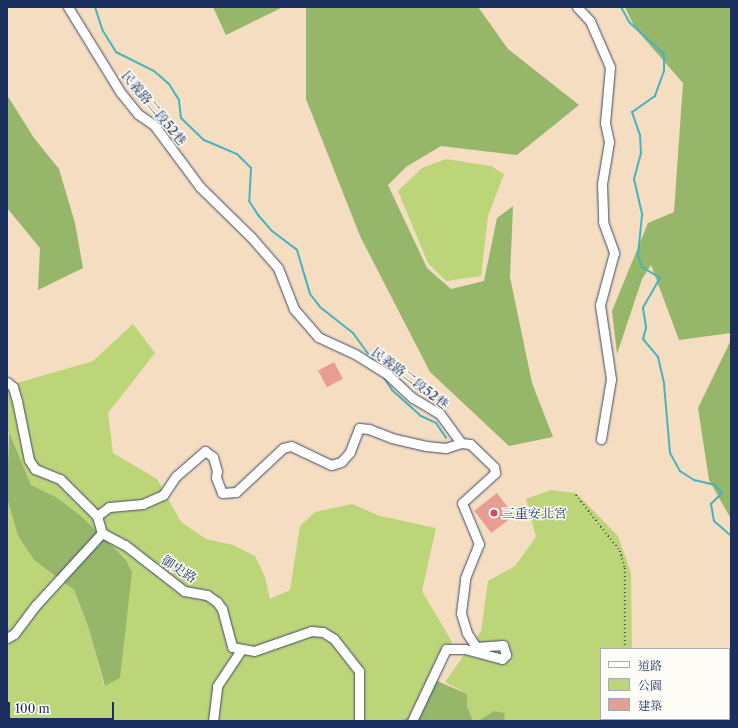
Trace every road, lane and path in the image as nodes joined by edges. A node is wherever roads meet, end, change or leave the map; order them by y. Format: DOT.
graph roads {
  1 [pos="68,7"];
  2 [pos="577,7"];
  3 [pos="7,382"];
  4 [pos="601,440"];
  5 [pos="461,443"];
  6 [pos="576,495"];
  7 [pos="97,516"];
  8 [pos="102,534"];
  9 [pos="7,638"];
  10 [pos="625,648"];
  11 [pos="241,650"];
  12 [pos="213,721"];
  13 [pos="359,721"];
  14 [pos="412,721"];
  1 -- 5 [label="street, 民義路二段52巷"];
  2 -- 4 [label="street"];
  3 -- 7 [label="street"];
  5 -- 7 [label="street"];
  5 -- 14 [label="street"];
  6 -- 10 [label="path"];
  7 -- 8 [label="street"];
  8 -- 9 [label="street"];
  8 -- 11 [label="street, 御史路"];
  11 -- 12 [label="street"];
  11 -- 13 [label="street"];
}
